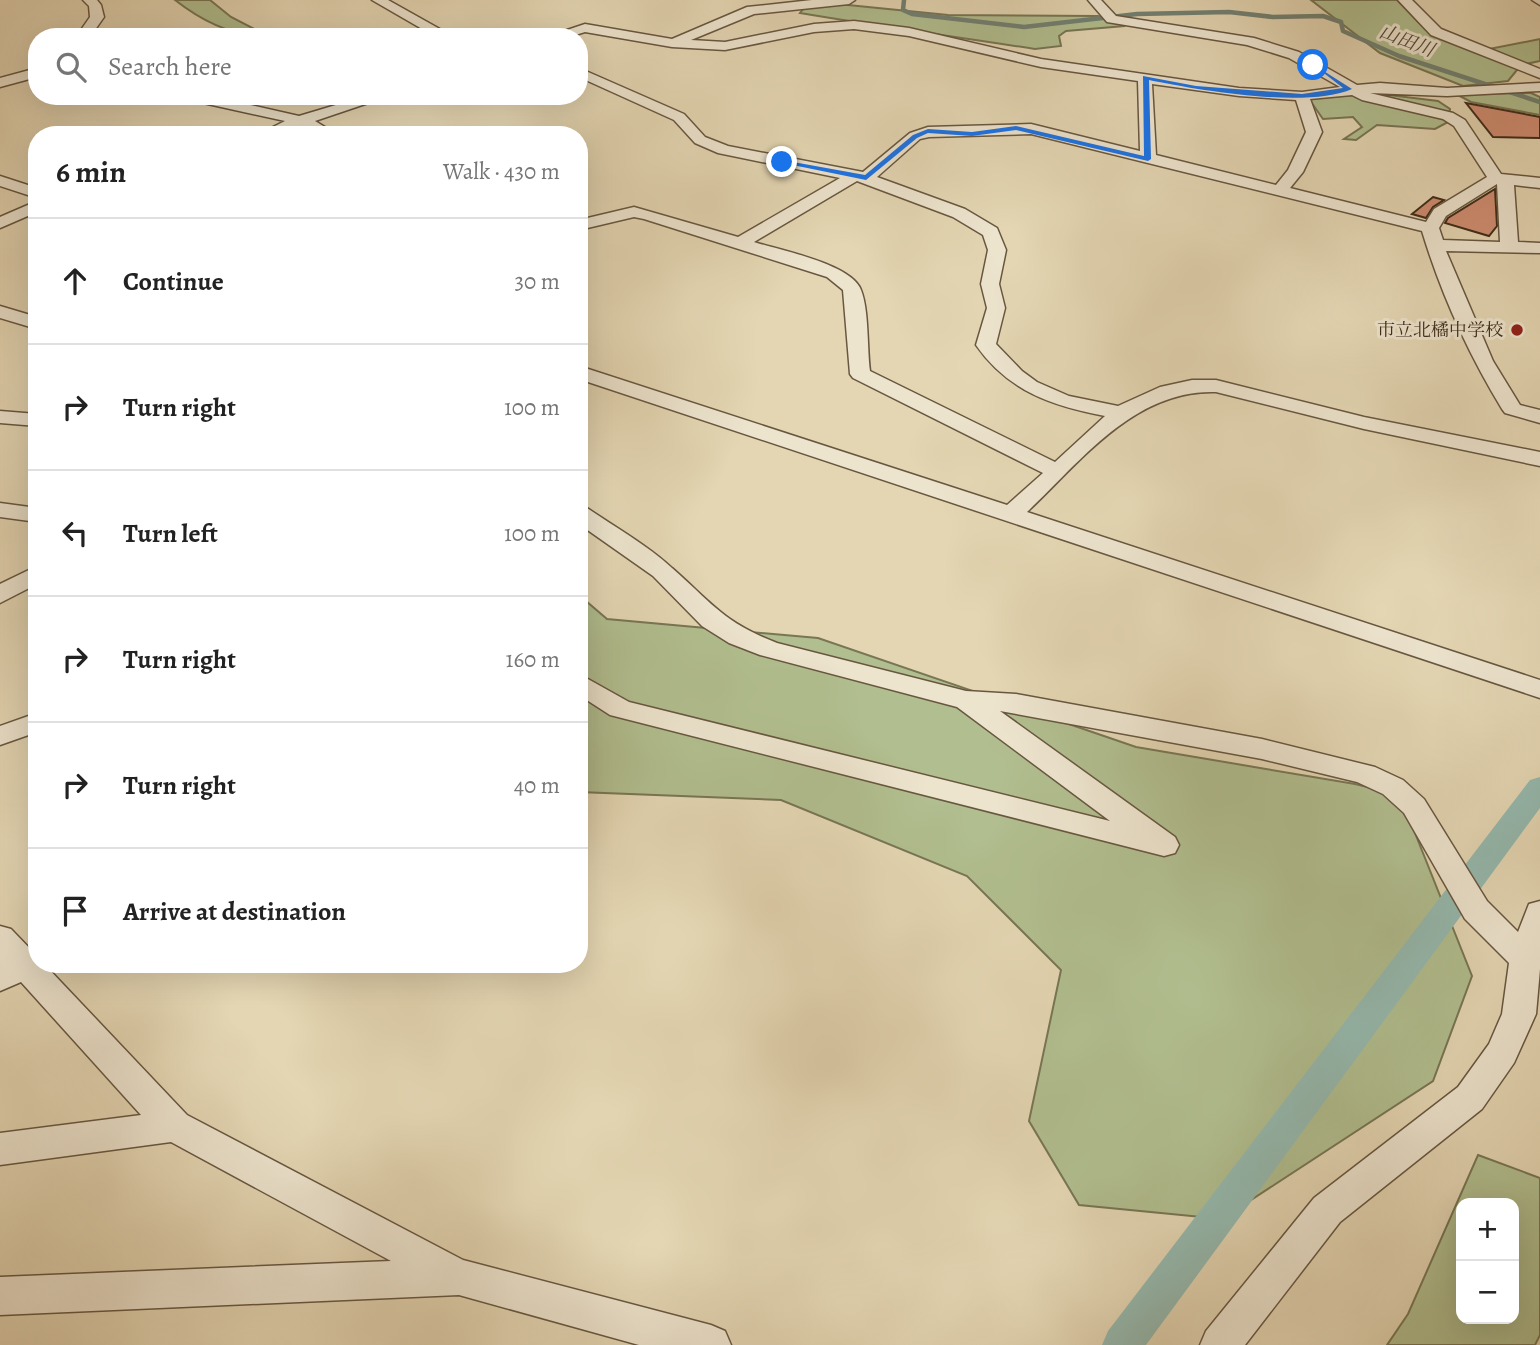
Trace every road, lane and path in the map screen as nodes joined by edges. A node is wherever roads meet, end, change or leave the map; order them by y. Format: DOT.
graph roads {
  1 [pos="89,0"];
  2 [pos="378,0"];
  3 [pos="849,0"];
  4 [pos="1094,0"];
  5 [pos="1404,0"];
  6 [pos="89,28"];
  7 [pos="430,28"];
  8 [pos="588,29"];
  9 [pos="672,43"];
  10 [pos="1540,74"];
  11 [pos="28,75"];
  12 [pos="588,76"];
  13 [pos="1145,78"];
  14 [pos="0,83"];
  15 [pos="1540,87"];
  16 [pos="1349,89"];
  17 [pos="1302,96"];
  18 [pos="220,105"];
  19 [pos="352,105"];
  20 [pos="299,121"];
  21 [pos="287,126"];
  22 [pos="310,126"];
  23 [pos="1148,159"];
  24 [pos="861,176"];
  25 [pos="1500,178"];
  26 [pos="0,181"];
  27 [pos="1540,183"];
  28 [pos="28,190"];
  29 [pos="1279,191"];
  30 [pos="28,210"];
  31 [pos="0,223"];
  32 [pos="588,223"];
  33 [pos="1434,236"];
  34 [pos="742,242"];
  35 [pos="1509,245"];
  36 [pos="1540,248"];
  37 [pos="0,312"];
  38 [pos="28,320"];
  39 [pos="588,375"];
  40 [pos="1121,412"];
  41 [pos="0,417"];
  42 [pos="1540,417"];
  43 [pos="28,419"];
  44 [pos="1540,459"];
  45 [pos="1056,471"];
  46 [pos="0,510"];
  47 [pos="28,514"];
  48 [pos="1011,514"];
  49 [pos="588,519"];
  50 [pos="28,578"];
  51 [pos="0,595"];
  52 [pos="588,689"];
  53 [pos="1540,689"];
  54 [pos="966,700"];
  55 [pos="28,725"];
  56 [pos="0,736"];
  57 [pos="1540,913"];
  58 [pos="0,938"];
  59 [pos="1525,959"];
  60 [pos="12,971"];
  61 [pos="174,1126"];
  62 [pos="0,1149"];
  63 [pos="459,1277"];
  64 [pos="0,1296"];
  65 [pos="710,1345"];
  66 [pos="1220,1345"];
  1 -- 6 [label="street"];
  2 -- 7 [label="street"];
  3 -- 9 [label="street"];
  4 -- 16 [label="street"];
  5 -- 10 [label="street"];
  8 -- 9 [label="street"];
  9 -- 13 [label="street"];
  11 -- 14 [label="street"];
  12 -- 24 [label="street"];
  13 -- 17 [label="street"];
  13 -- 23 [label="street"];
  15 -- 16 [label="street"];
  16 -- 17 [label="street"];
  16 -- 25 [label="street"];
  17 -- 29 [label="street"];
  18 -- 20 [label="street"];
  19 -- 20 [label="street"];
  20 -- 21 [label="street"];
  20 -- 22 [label="street"];
  23 -- 24 [label="street"];
  23 -- 29 [label="street"];
  24 -- 34 [label="street"];
  24 -- 40 [label="street"];
  25 -- 27 [label="street"];
  25 -- 33 [label="street"];
  25 -- 35 [label="street"];
  26 -- 28 [label="street"];
  29 -- 33 [label="street"];
  30 -- 31 [label="street"];
  32 -- 34 [label="street"];
  33 -- 35 [label="street"];
  33 -- 42 [label="street"];
  34 -- 45 [label="street"];
  35 -- 36 [label="street"];
  37 -- 38 [label="street"];
  39 -- 48 [label="street"];
  40 -- 44 [label="street"];
  40 -- 45 [label="street"];
  41 -- 43 [label="street"];
  45 -- 48 [label="street"];
  46 -- 47 [label="street"];
  48 -- 53 [label="street"];
  49 -- 54 [label="street"];
  50 -- 51 [label="street"];
  52 -- 54 [label="street"];
  54 -- 59 [label="street"];
  55 -- 56 [label="street"];
  57 -- 59 [label="street"];
  58 -- 60 [label="street"];
  59 -- 66 [label="street"];
  60 -- 61 [label="street"];
  61 -- 62 [label="street"];
  61 -- 63 [label="street"];
  63 -- 64 [label="street"];
  63 -- 65 [label="street"];
}
